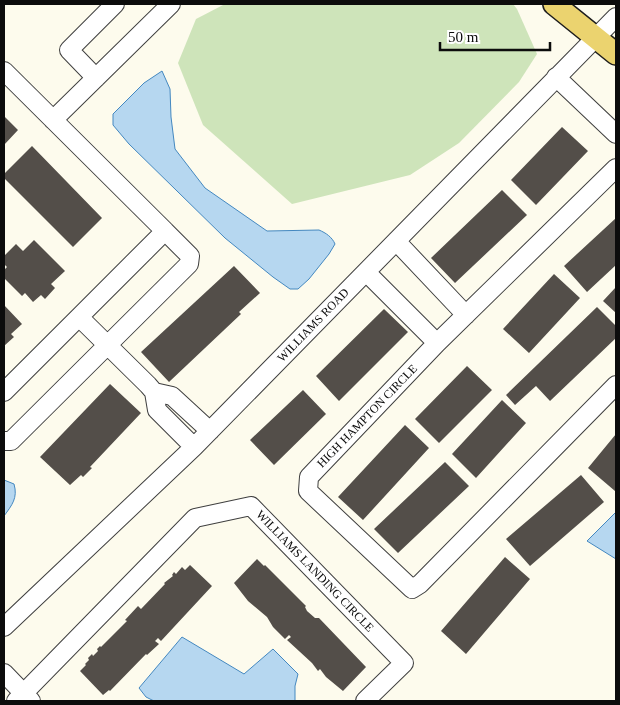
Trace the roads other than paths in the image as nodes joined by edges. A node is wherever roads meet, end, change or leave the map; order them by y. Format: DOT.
graph roads {
  1 [pos="114,4"];
  2 [pos="171,4"];
  3 [pos="554,4"];
  4 [pos="616,17"];
  5 [pos="596,37"];
  6 [pos="616,54"];
  7 [pos="4,71"];
  8 [pos="556,77"];
  9 [pos="96,78"];
  10 [pos="54,120"];
  11 [pos="616,134"];
  12 [pos="614,171"];
  13 [pos="165,231"];
  14 [pos="396,241"];
  15 [pos="366,272"];
  16 [pos="466,315"];
  17 [pos="79,317"];
  18 [pos="438,343"];
  19 [pos="107,345"];
  20 [pos="616,385"];
  21 [pos="4,392"];
  22 [pos="154,392"];
  23 [pos="210,431"];
  24 [pos="4,441"];
  25 [pos="194,447"];
  26 [pos="4,626"];
  27 [pos="4,673"];
  28 [pos="23,699"];
  29 [pos="365,701"];
  1 -- 9 [label="street"];
  2 -- 9 [label="street"];
  3 -- 5 [label="main road"];
  4 -- 5 [label="street, WILLIAMS ROAD"];
  5 -- 6 [label="main road"];
  5 -- 8 [label="street, WILLIAMS ROAD"];
  7 -- 10 [label="street"];
  8 -- 11 [label="street"];
  8 -- 14 [label="street, WILLIAMS ROAD"];
  9 -- 10 [label="street"];
  10 -- 13 [label="street"];
  12 -- 16 [label="street, HIGH HAMPTON CIRCLE"];
  13 -- 17 [label="street"];
  13 -- 19 [label="street"];
  14 -- 15 [label="street, WILLIAMS ROAD"];
  14 -- 16 [label="street"];
  15 -- 18 [label="street"];
  15 -- 23 [label="street, WILLIAMS ROAD"];
  16 -- 18 [label="street, HIGH HAMPTON CIRCLE"];
  17 -- 19 [label="street"];
  17 -- 21 [label="street"];
  18 -- 20 [label="street, HIGH HAMPTON CIRCLE"];
  19 -- 22 [label="street"];
  19 -- 24 [label="street"];
  22 -- 23 [label="street"];
  22 -- 25 [label="street"];
  23 -- 25 [label="street, WILLIAMS ROAD"];
  25 -- 26 [label="street, WILLIAMS ROAD"];
  27 -- 28 [label="street, WILLIAMS LANDING CIRCLE"];
  28 -- 29 [label="street, WILLIAMS LANDING CIRCLE"];
}
